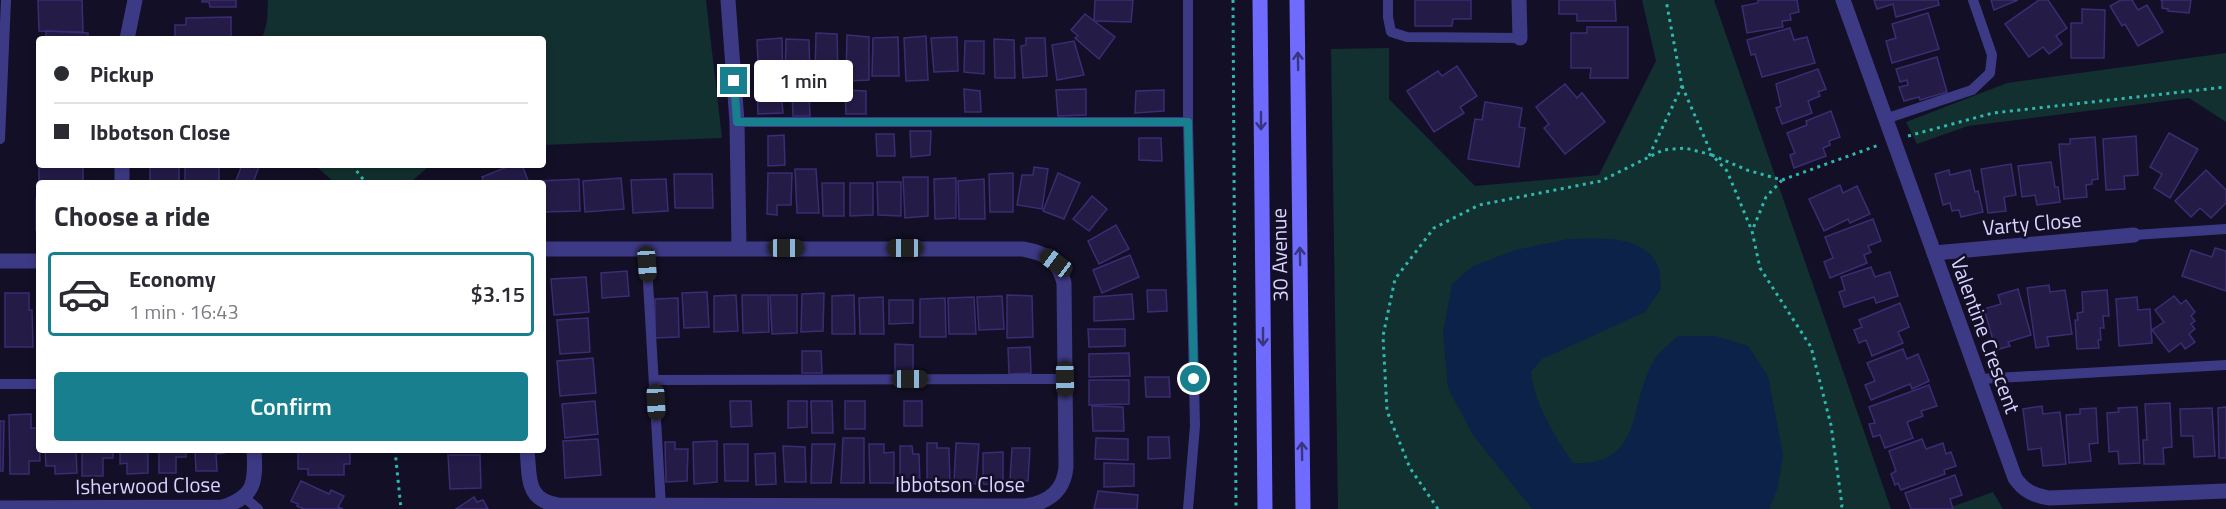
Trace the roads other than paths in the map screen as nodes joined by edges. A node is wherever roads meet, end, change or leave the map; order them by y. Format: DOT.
graph roads {
  1 [pos="6,0"];
  2 [pos="135,0"];
  3 [pos="728,0"];
  4 [pos="1188,0"];
  5 [pos="1260,0"];
  6 [pos="1298,0"];
  7 [pos="1388,0"];
  8 [pos="1519,0"];
  9 [pos="1843,0"];
  10 [pos="1973,0"];
  11 [pos="128,36"];
  12 [pos="1520,38"];
  13 [pos="1885,119"];
  14 [pos="737,122"];
  15 [pos="1188,122"];
  16 [pos="0,139"];
  17 [pos="2226,229"];
  18 [pos="2134,235"];
  19 [pos="646,248"];
  20 [pos="739,248"];
  21 [pos="546,249"];
  22 [pos="1934,253"];
  23 [pos="0,261"];
  24 [pos="36,261"];
  25 [pos="2226,365"];
  26 [pos="1065,379"];
  27 [pos="1979,379"];
  28 [pos="654,380"];
  29 [pos="0,384"];
  30 [pos="36,384"];
  31 [pos="254,453"];
  32 [pos="528,453"];
  33 [pos="2226,491"];
  34 [pos="244,497"];
  35 [pos="540,505"];
  36 [pos="661,506"];
  37 [pos="0,508"];
  38 [pos="258,509"];
  39 [pos="1188,509"];
  40 [pos="1264,509"];
  41 [pos="1303,509"];
  1 -- 16 [label="lane"];
  2 -- 11 [label="street"];
  3 -- 14 [label="street"];
  4 -- 15 [label="lane"];
  5 -- 40 [label="main road, 30 Avenue, one-way"];
  41 -- 6 [label="main road, 30 Avenue, one-way"];
  7 -- 12 [label="lane"];
  8 -- 12 [label="street"];
  9 -- 13 [label="street, Valentine Crescent"];
  10 -- 13 [label="lane"];
  13 -- 22 [label="street, Valentine Crescent"];
  14 -- 15 [label="lane"];
  14 -- 20 [label="street"];
  15 -- 39 [label="lane"];
  17 -- 18 [label="lane"];
  18 -- 22 [label="street, Varty Close"];
  19 -- 20 [label="street, Ibbotson Close"];
  19 -- 21 [label="street, Ibbotson Close"];
  19 -- 28 [label="lane"];
  20 -- 26 [label="street, Ibbotson Close"];
  22 -- 27 [label="street, Valentine Crescent"];
  23 -- 24 [label="street"];
  25 -- 27 [label="lane"];
  26 -- 28 [label="lane"];
  26 -- 36 [label="street, Ibbotson Close"];
  27 -- 33 [label="street, Valentine Crescent"];
  28 -- 36 [label="lane"];
  29 -- 30 [label="lane"];
  31 -- 34 [label="street, Isherwood Close"];
  32 -- 35 [label="street, Ibbotson Close"];
  34 -- 37 [label="street, Isherwood Close"];
  34 -- 38 [label="lane"];
  35 -- 36 [label="street, Ibbotson Close"];
}
